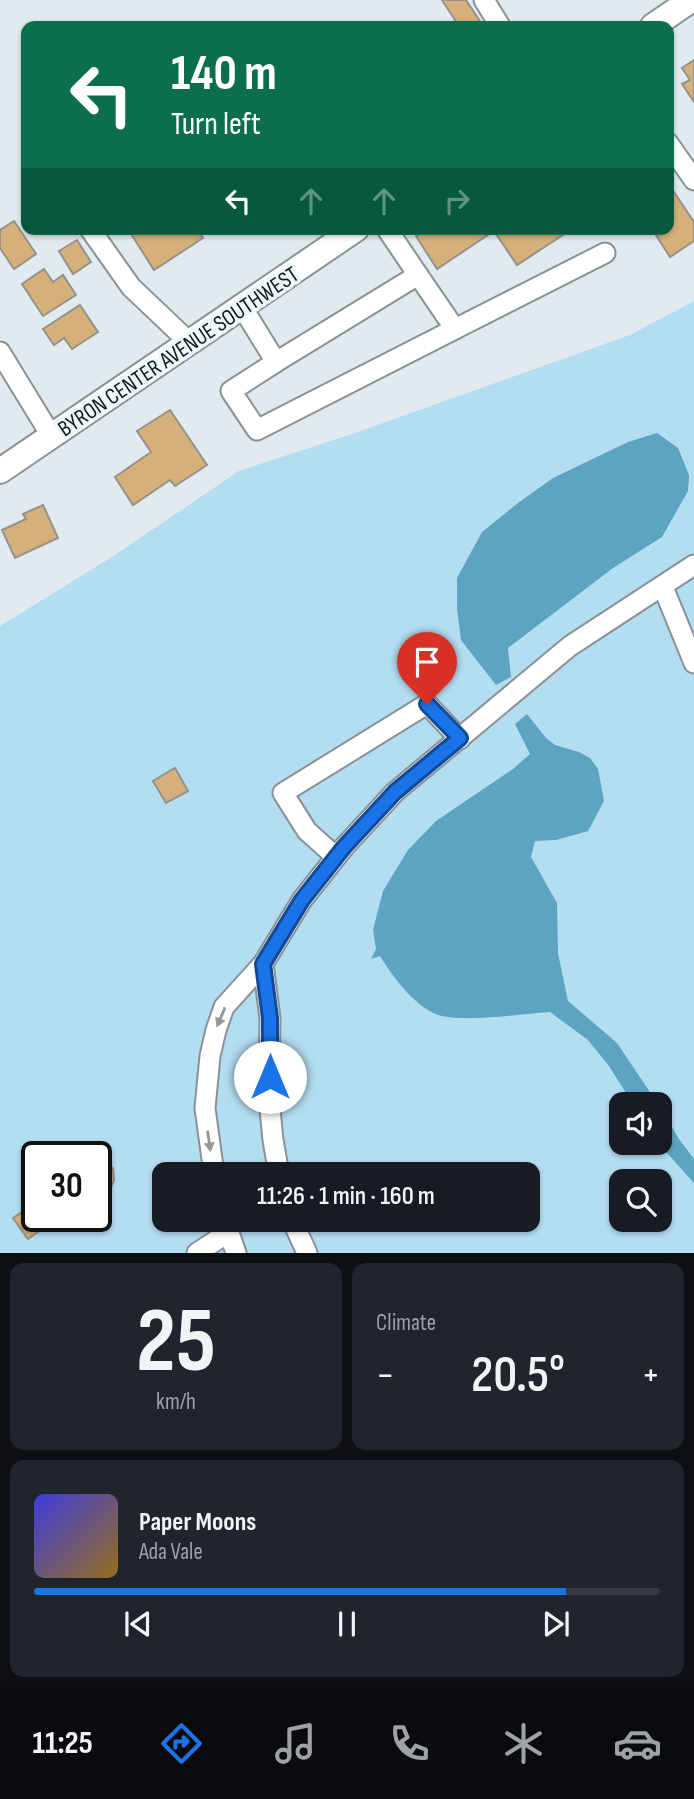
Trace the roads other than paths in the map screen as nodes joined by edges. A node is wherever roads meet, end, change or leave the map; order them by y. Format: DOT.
graph roads {
  1 [pos="484,0"];
  2 [pos="691,0"];
  3 [pos="497,21"];
  4 [pos="660,21"];
  5 [pos="674,152"];
  6 [pos="694,180"];
  7 [pos="94,235"];
  8 [pos="347,235"];
  9 [pos="391,235"];
  10 [pos="605,253"];
  11 [pos="418,275"];
  12 [pos="242,307"];
  13 [pos="455,330"];
  14 [pos="190,343"];
  15 [pos="0,352"];
  16 [pos="276,362"];
  17 [pos="52,437"];
  18 [pos="0,471"];
  19 [pos="694,565"];
  20 [pos="663,587"];
  21 [pos="694,663"];
  22 [pos="460,738"];
  23 [pos="336,857"];
  24 [pos="263,964"];
  25 [pos="212,1162"];
  26 [pos="277,1162"];
  27 [pos="220,1232"];
  28 [pos="229,1232"];
  29 [pos="297,1232"];
  30 [pos="197,1253"];
  31 [pos="236,1253"];
  32 [pos="307,1253"];
  1 -- 3 [label="street"];
  2 -- 4 [label="main road"];
  5 -- 6 [label="street"];
  7 -- 14 [label="street"];
  8 -- 12 [label="main road, BYRON CENTER AVENUE SOUTHWEST"];
  9 -- 11 [label="street"];
  10 -- 13 [label="street"];
  11 -- 13 [label="street"];
  11 -- 16 [label="street"];
  12 -- 14 [label="main road, BYRON CENTER AVENUE SOUTHWEST"];
  12 -- 16 [label="street"];
  13 -- 16 [label="street"];
  14 -- 17 [label="main road, BYRON CENTER AVENUE SOUTHWEST"];
  15 -- 17 [label="street"];
  17 -- 18 [label="main road, BYRON CENTER AVENUE SOUTHWEST"];
  19 -- 20 [label="street"];
  20 -- 21 [label="street"];
  20 -- 22 [label="street"];
  22 -- 23 [label="street"];
  22 -- 23 [label="street"];
  23 -- 24 [label="street"];
  24 -- 25 [label="street, one-way"];
  24 -- 26 [label="street"];
  27 -- 30 [label="street"];
  28 -- 31 [label="street"];
  29 -- 32 [label="street"];
}
